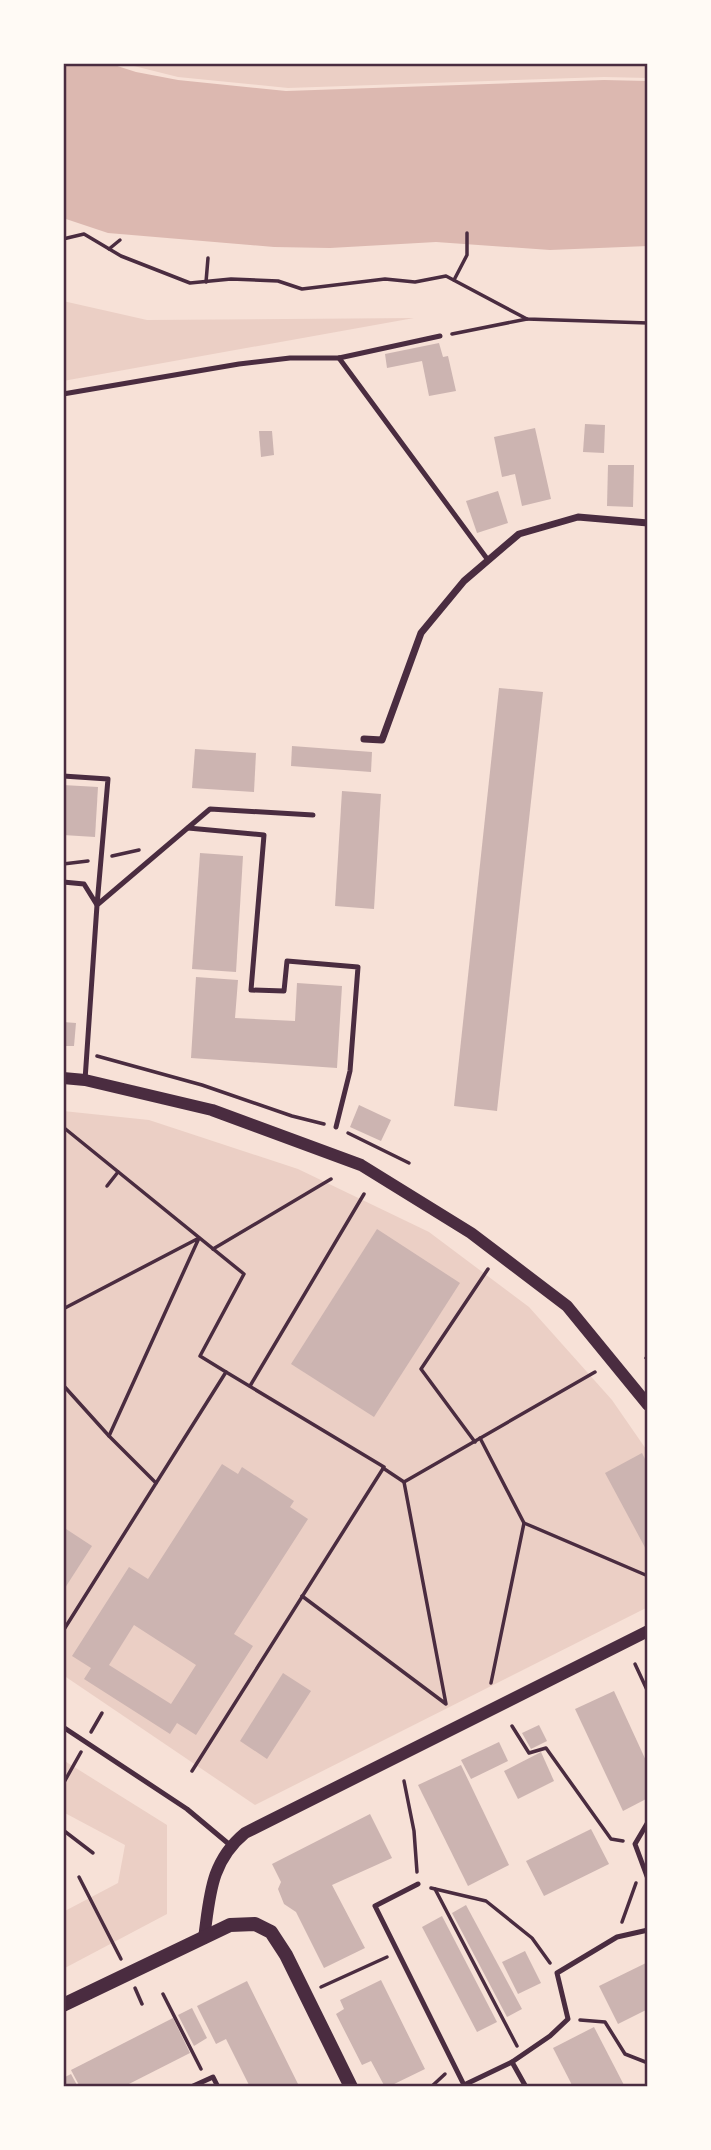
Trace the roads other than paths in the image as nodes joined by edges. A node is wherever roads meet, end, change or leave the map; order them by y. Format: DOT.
graph roads {
  1 [pos="440,336"];
  2 [pos="339,358"];
  3 [pos="63,394"];
  4 [pos="648,523"];
  5 [pos="488,560"];
  6 [pos="363,739"];
  7 [pos="63,776"];
  8 [pos="313,815"];
  9 [pos="188,828"];
  10 [pos="63,882"];
  11 [pos="97,905"];
  12 [pos="63,1078"];
  13 [pos="85,1080"];
  14 [pos="336,1127"];
  15 [pos="648,1405"];
  16 [pos="648,1631"];
  17 [pos="63,1727"];
  18 [pos="648,1822"];
  19 [pos="230,1845"];
  20 [pos="648,1879"];
  21 [pos="418,1884"];
  22 [pos="648,1930"];
  23 [pos="204,1938"];
  24 [pos="63,2006"];
  25 [pos="512,2063"];
  26 [pos="191,2087"];
  27 [pos="218,2087"];
  28 [pos="351,2087"];
  29 [pos="526,2087"];
  1 -- 2 [label="lane"];
  2 -- 3 [label="lane"];
  2 -- 5 [label="lane"];
  4 -- 5 [label="street"];
  5 -- 6 [label="street"];
  7 -- 11 [label="lane"];
  8 -- 9 [label="lane"];
  9 -- 11 [label="lane"];
  9 -- 14 [label="lane"];
  10 -- 11 [label="lane"];
  11 -- 13 [label="lane"];
  12 -- 13 [label="street"];
  13 -- 15 [label="street"];
  16 -- 19 [label="street"];
  17 -- 19 [label="lane"];
  18 -- 20 [label="lane"];
  19 -- 23 [label="street"];
  21 -- 25 [label="lane"];
  22 -- 25 [label="lane"];
  23 -- 24 [label="main road"];
  23 -- 28 [label="main road"];
  25 -- 29 [label="lane"];
  26 -- 27 [label="lane"];
}
